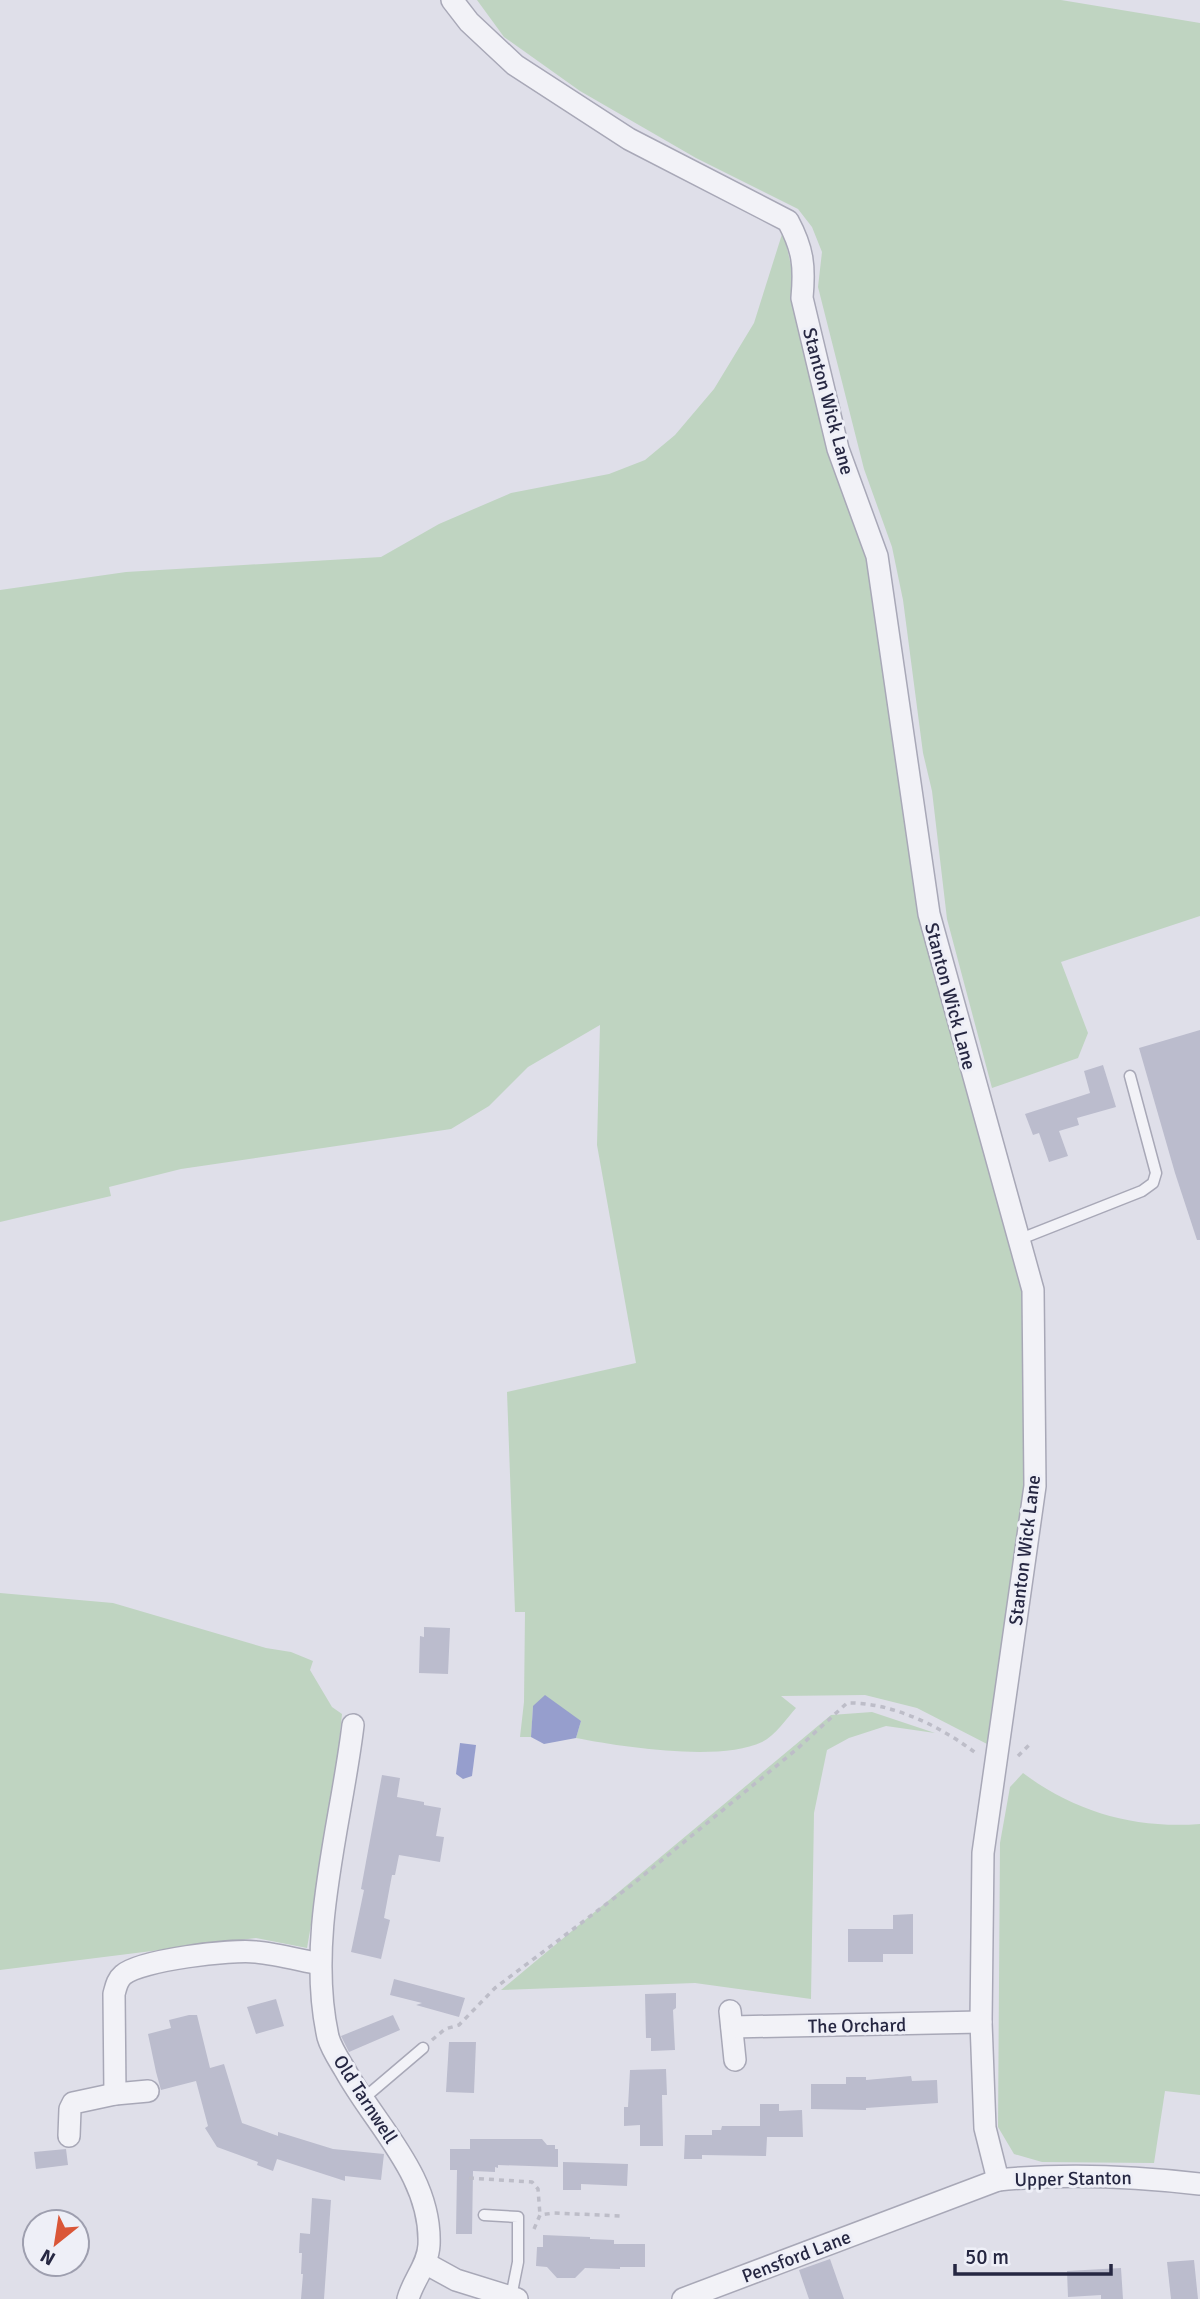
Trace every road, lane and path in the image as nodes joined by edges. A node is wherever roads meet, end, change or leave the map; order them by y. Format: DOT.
graph roads {
  1 [pos="452,0"];
  2 [pos="1130,1076"];
  3 [pos="1018,1240"];
  4 [pos="353,1725"];
  5 [pos="995,1769"];
  6 [pos="320,1964"];
  7 [pos="981,2022"];
  8 [pos="423,2048"];
  9 [pos="734,2060"];
  10 [pos="148,2091"];
  11 [pos="114,2094"];
  12 [pos="363,2098"];
  13 [pos="69,2136"];
  14 [pos="470,2178"];
  15 [pos="998,2180"];
  16 [pos="1200,2185"];
  17 [pos="484,2215"];
  18 [pos="540,2216"];
  19 [pos="622,2216"];
  20 [pos="870,2228"];
  21 [pos="518,2262"];
  22 [pos="425,2263"];
  23 [pos="514,2298"];
  24 [pos="408,2299"];
  25 [pos="683,2299"];
  1 -- 3 [label="street, Stanton Wick Lane"];
  2 -- 3 [label="lane"];
  3 -- 5 [label="street, Stanton Wick Lane"];
  4 -- 6 [label="street, Old Tarnwell"];
  5 -- 7 [label="street, Stanton Wick Lane"];
  5 -- 8 [label="path"];
  6 -- 11 [label="street"];
  6 -- 12 [label="street, Old Tarnwell"];
  7 -- 9 [label="street, The Orchard"];
  7 -- 15 [label="street, Stanton Wick Lane"];
  8 -- 12 [label="lane"];
  10 -- 11 [label="street"];
  11 -- 13 [label="street"];
  12 -- 22 [label="street, Old Tarnwell"];
  14 -- 18 [label="path"];
  15 -- 16 [label="street, Upper Stanton"];
  15 -- 20 [label="street, Upper Stanton"];
  17 -- 21 [label="lane"];
  18 -- 19 [label="path"];
  18 -- 21 [label="path"];
  20 -- 25 [label="street, Pensford Lane"];
  21 -- 23 [label="lane"];
  22 -- 23 [label="street"];
  22 -- 24 [label="street, Old Tarnwell"];
}
